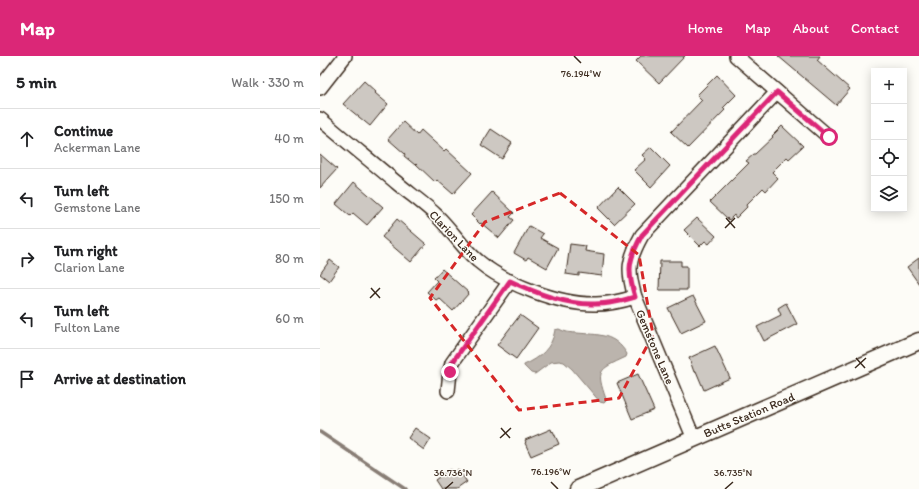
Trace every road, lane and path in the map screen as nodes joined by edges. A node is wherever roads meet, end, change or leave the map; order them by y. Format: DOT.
graph roads {
  1 [pos="345,56"];
  2 [pos="736,56"];
  3 [pos="320,88"];
  4 [pos="777,92"];
  5 [pos="320,119"];
  6 [pos="829,137"];
  7 [pos="510,281"];
  8 [pos="635,297"];
  9 [pos="919,341"];
  10 [pos="448,391"];
  11 [pos="694,439"];
  12 [pos="578,489"];
  1 -- 3 [label="street"];
  2 -- 4 [label="street"];
  4 -- 6 [label="street"];
  4 -- 8 [label="street, Gemstone Lane"];
  5 -- 7 [label="street, Clarion Lane"];
  7 -- 8 [label="street, Clarion Lane"];
  7 -- 10 [label="street"];
  8 -- 11 [label="street, Gemstone Lane"];
  9 -- 11 [label="main road, Butts Station Road"];
  11 -- 12 [label="main road, Butts Station Road"];
}
